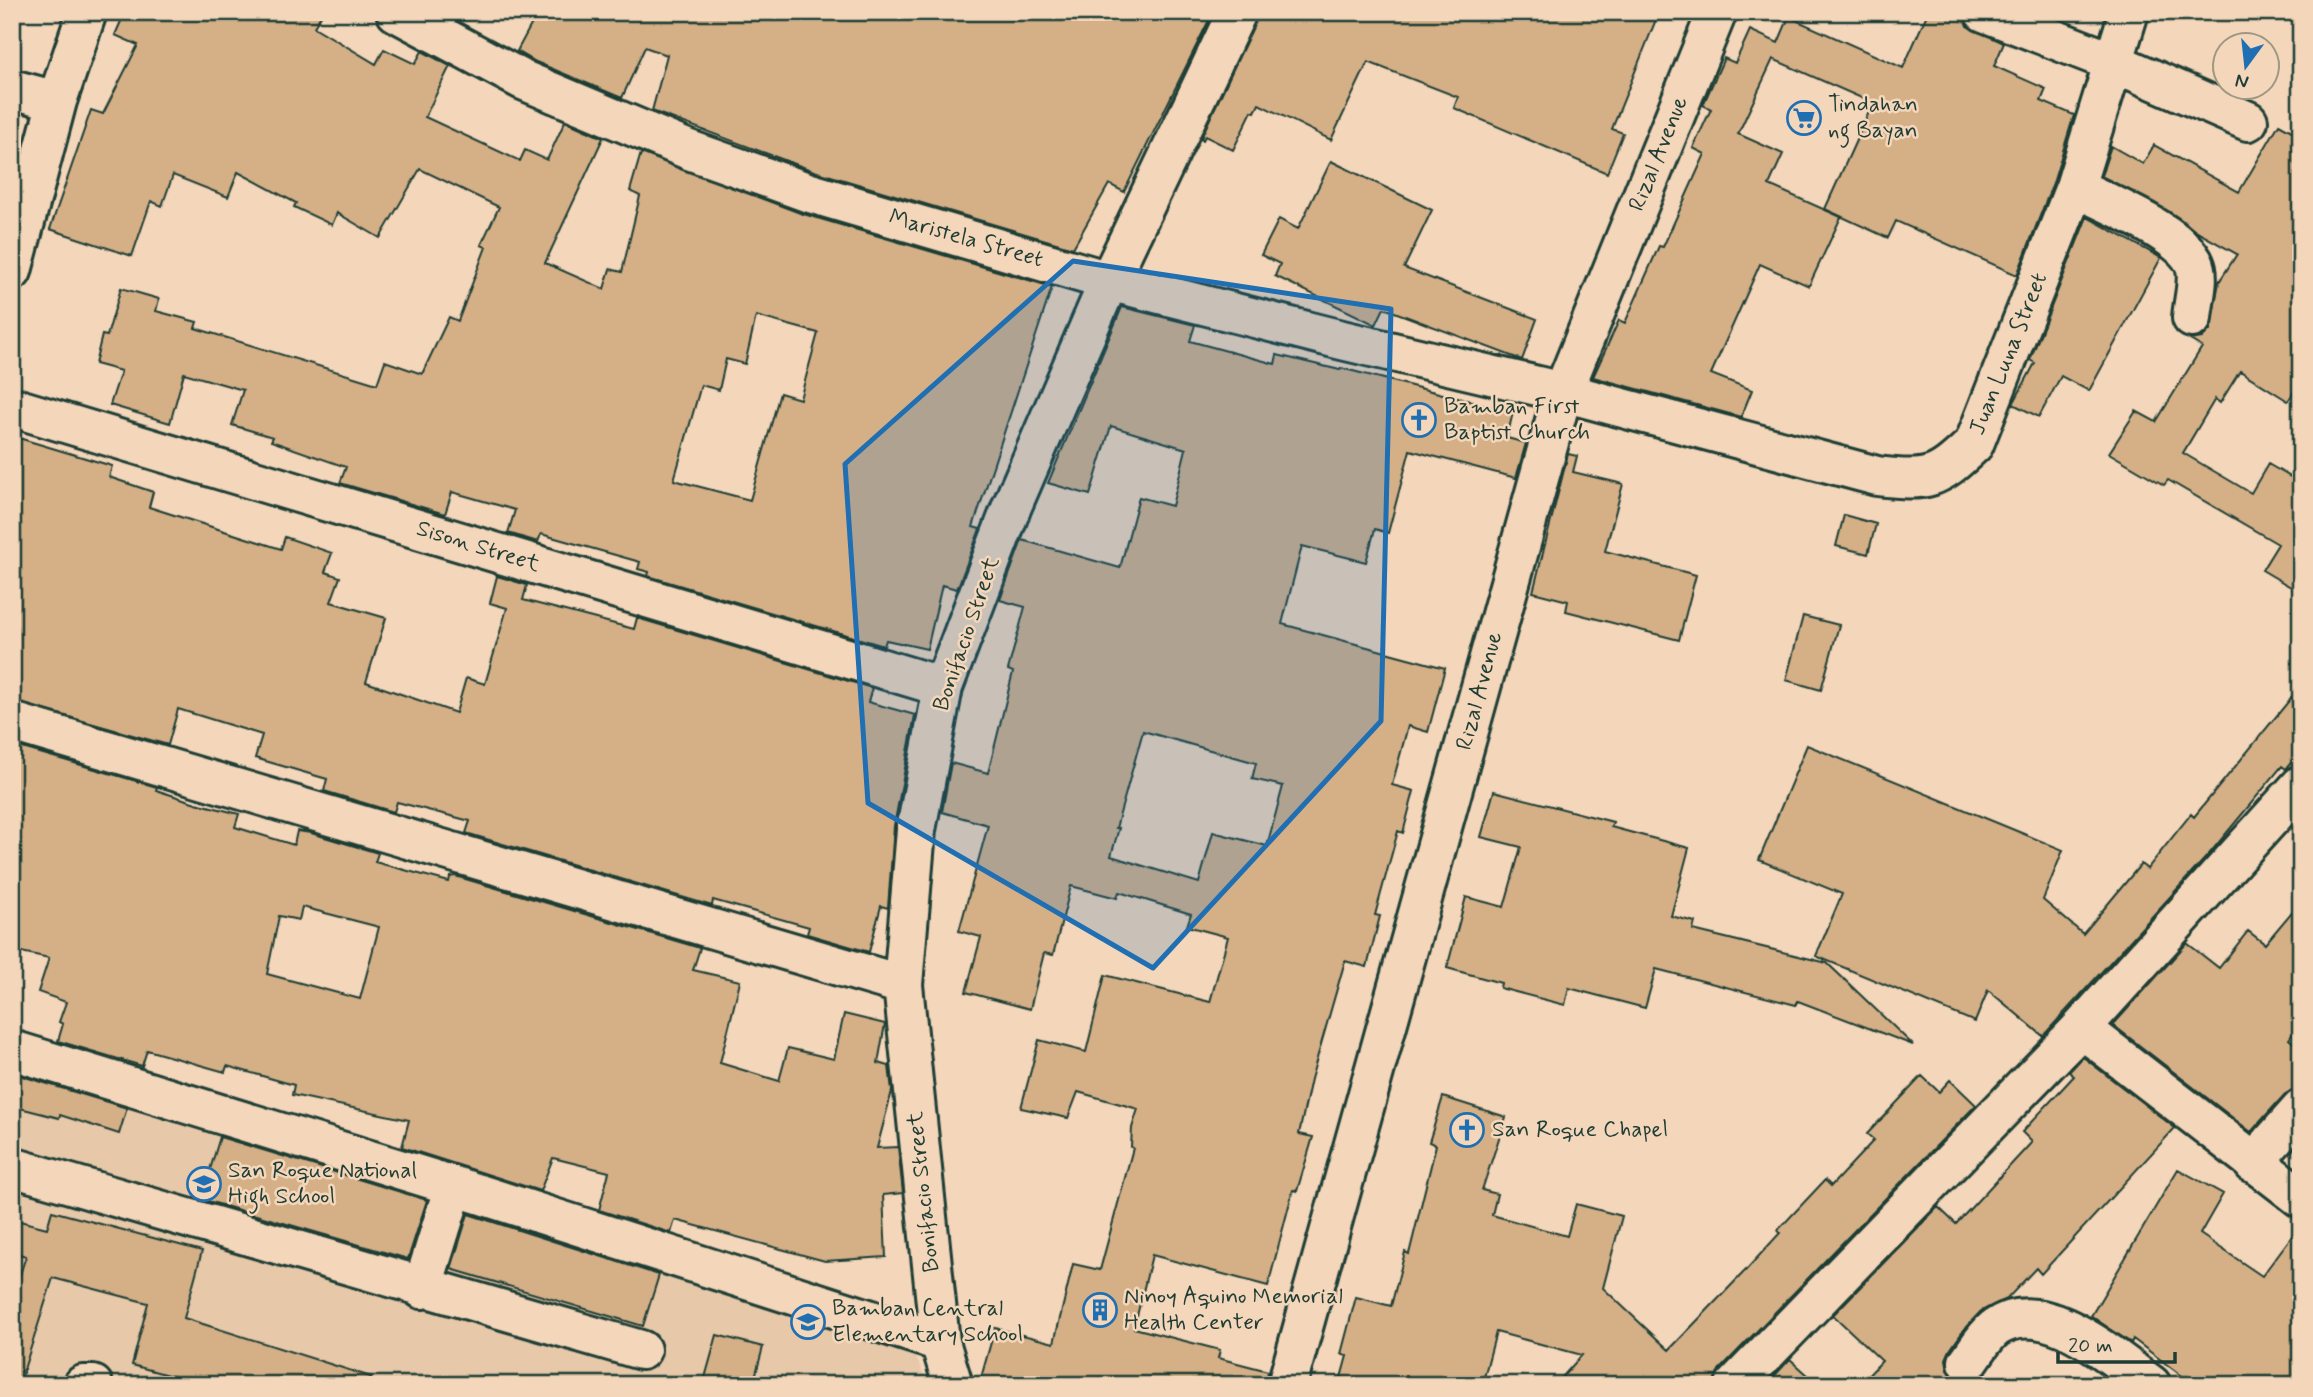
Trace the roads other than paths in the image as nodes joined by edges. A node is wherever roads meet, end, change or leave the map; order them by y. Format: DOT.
graph roads {
  1 [pos="87,12"];
  2 [pos="396,12"];
  3 [pos="1237,12"];
  4 [pos="1717,12"];
  5 [pos="1984,12"];
  6 [pos="2129,12"];
  7 [pos="2113,62"];
  8 [pos="12,89"];
  9 [pos="57,101"];
  10 [pos="2248,121"];
  11 [pos="2075,187"];
  12 [pos="12,271"];
  13 [pos="1109,281"];
  14 [pos="2192,318"];
  15 [pos="1563,392"];
  16 [pos="12,407"];
  17 [pos="943,687"];
  18 [pos="12,722"];
  19 [pos="2301,785"];
  20 [pos="904,985"];
  21 [pos="2081,1028"];
  22 [pos="12,1050"];
  23 [pos="2301,1109"];
  24 [pos="2253,1163"];
  25 [pos="12,1167"];
  26 [pos="454,1186"];
  27 [pos="2301,1198"];
  28 [pos="422,1289"];
  29 [pos="940,1342"];
  30 [pos="640,1350"];
  31 [pos="1968,1362"];
  32 [pos="83,1385"];
  33 [pos="93,1385"];
  34 [pos="953,1385"];
  35 [pos="1287,1385"];
  36 [pos="1735,1385"];
  37 [pos="2151,1385"];
  1 -- 9 [label="street"];
  2 -- 13 [label="street, Maristela Street"];
  3 -- 13 [label="street, Bonifacio Street"];
  4 -- 15 [label="street, Rizal Avenue"];
  5 -- 7 [label="street"];
  6 -- 7 [label="street, Juan Luna Street"];
  7 -- 10 [label="street"];
  7 -- 11 [label="street, Juan Luna Street"];
  8 -- 9 [label="street"];
  9 -- 12 [label="street"];
  11 -- 14 [label="street"];
  11 -- 15 [label="street, Juan Luna Street"];
  13 -- 15 [label="street, Maristela Street"];
  13 -- 17 [label="street, Bonifacio Street"];
  15 -- 35 [label="street, Rizal Avenue"];
  16 -- 17 [label="street, Sison Street"];
  17 -- 20 [label="street, Bonifacio Street"];
  18 -- 20 [label="street"];
  19 -- 21 [label="street"];
  20 -- 29 [label="street, Bonifacio Street"];
  21 -- 24 [label="street"];
  21 -- 36 [label="street"];
  22 -- 26 [label="street"];
  23 -- 24 [label="street"];
  24 -- 27 [label="street"];
  25 -- 28 [label="street"];
  26 -- 28 [label="street"];
  26 -- 29 [label="street"];
  28 -- 30 [label="street"];
  29 -- 34 [label="street, Bonifacio Street"];
  31 -- 37 [label="street"];
  32 -- 33 [label="street"];
}
